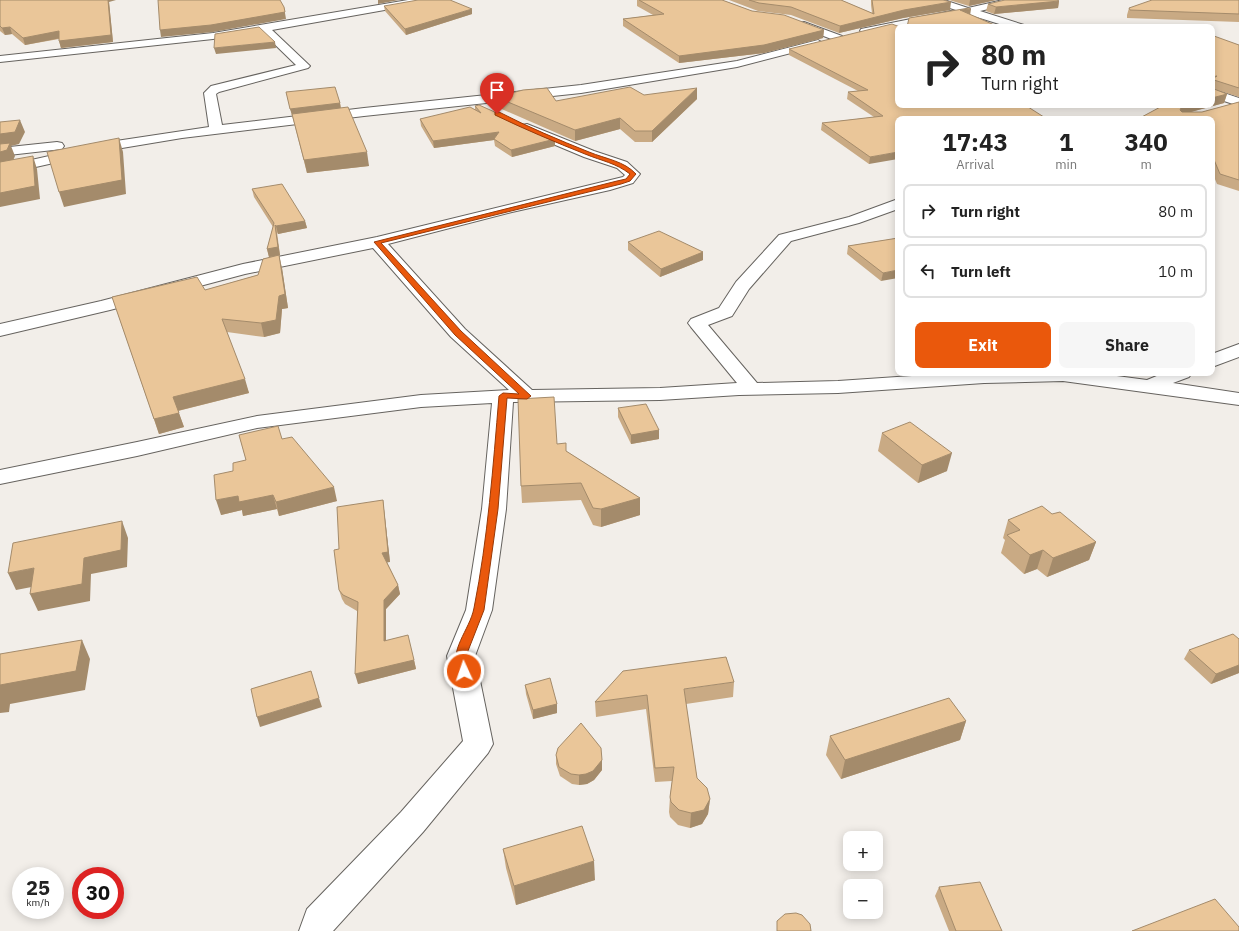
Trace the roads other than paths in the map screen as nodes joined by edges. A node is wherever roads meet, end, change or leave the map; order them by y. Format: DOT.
graph roads {
  1 [pos="424,0"];
  2 [pos="934,0"];
  3 [pos="1015,0"];
  4 [pos="337,6"];
  5 [pos="967,11"];
  6 [pos="330,18"];
  7 [pos="794,21"];
  8 [pos="898,24"];
  9 [pos="1010,24"];
  10 [pos="895,25"];
  11 [pos="264,28"];
  12 [pos="846,36"];
  13 [pos="0,59"];
  14 [pos="1215,94"];
  15 [pos="469,100"];
  16 [pos="1239,103"];
  17 [pos="1219,110"];
  18 [pos="216,130"];
  19 [pos="116,144"];
  20 [pos="0,152"];
  21 [pos="0,171"];
  22 [pos="895,205"];
  23 [pos="377,242"];
  24 [pos="0,330"];
  25 [pos="1239,350"];
  26 [pos="1215,360"];
  27 [pos="1024,376"];
  28 [pos="1071,376"];
  29 [pos="1174,376"];
  30 [pos="1149,386"];
  31 [pos="752,389"];
  32 [pos="515,396"];
  33 [pos="1239,399"];
  34 [pos="0,477"];
  35 [pos="316,931"];
  1 -- 6 [label="street"];
  2 -- 5 [label="street"];
  3 -- 5 [label="street"];
  4 -- 6 [label="street"];
  5 -- 8 [label="street"];
  5 -- 9 [label="street"];
  6 -- 11 [label="street"];
  7 -- 12 [label="street"];
  10 -- 12 [label="street"];
  11 -- 13 [label="street"];
  11 -- 18 [label="street"];
  12 -- 15 [label="street"];
  14 -- 16 [label="street"];
  15 -- 18 [label="street"];
  15 -- 23 [label="street"];
  16 -- 17 [label="street"];
  18 -- 19 [label="street"];
  19 -- 20 [label="street"];
  19 -- 21 [label="street"];
  22 -- 31 [label="street"];
  23 -- 24 [label="street"];
  23 -- 32 [label="street"];
  25 -- 26 [label="street"];
  27 -- 31 [label="street"];
  28 -- 30 [label="street"];
  29 -- 30 [label="street"];
  30 -- 33 [label="street"];
  31 -- 32 [label="street"];
  32 -- 34 [label="street"];
  32 -- 35 [label="street"];
}
